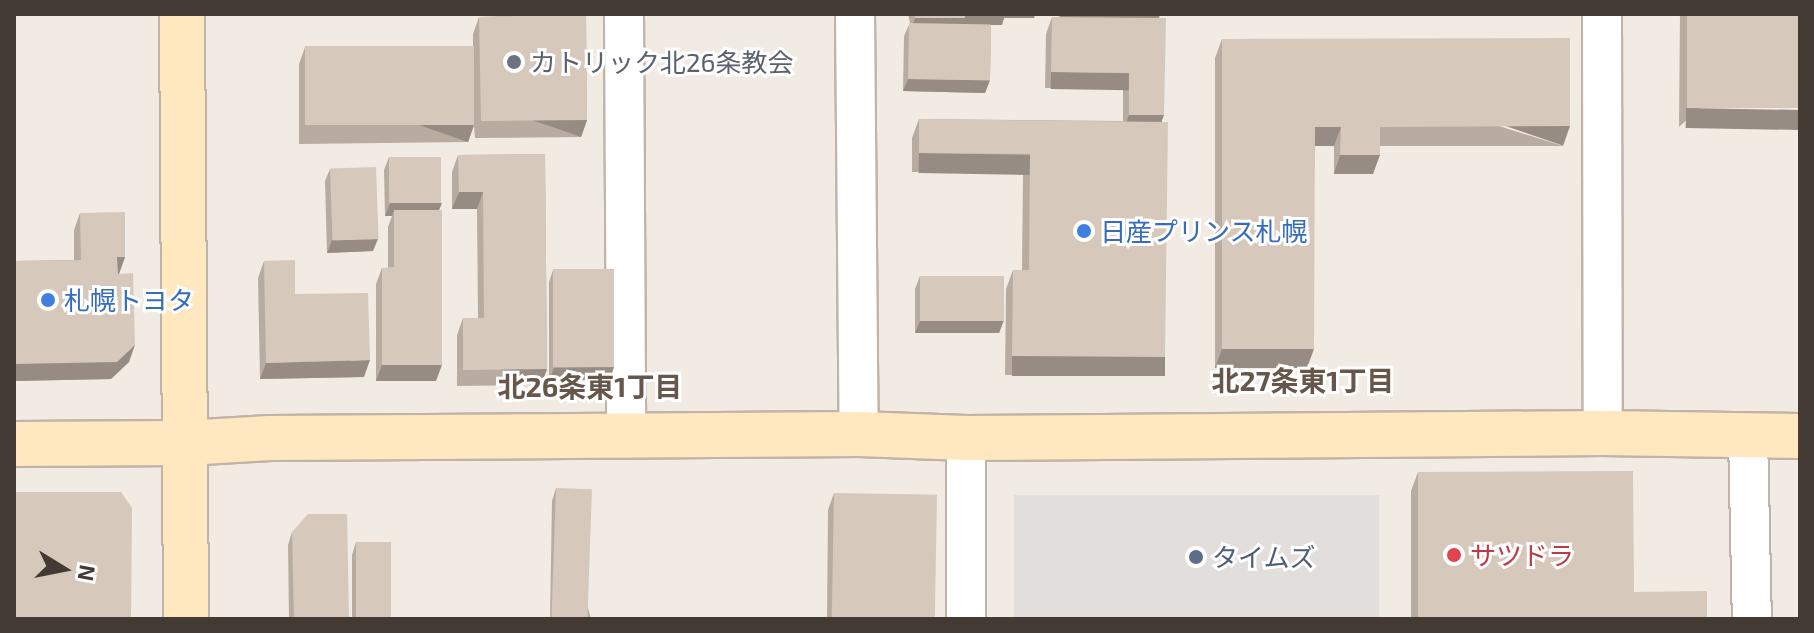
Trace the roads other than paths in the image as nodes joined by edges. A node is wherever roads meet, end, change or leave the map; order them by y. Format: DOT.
graph roads {
  1 [pos="182,14"];
  2 [pos="624,14"];
  3 [pos="855,14"];
  4 [pos="1602,14"];
  5 [pos="1603,433"];
  6 [pos="859,434"];
  7 [pos="1748,435"];
  8 [pos="1800,436"];
  9 [pos="626,437"];
  10 [pos="966,438"];
  11 [pos="185,443"];
  12 [pos="14,444"];
  13 [pos="186,619"];
  14 [pos="966,619"];
  15 [pos="1752,619"];
  1 -- 11 [label="street"];
  2 -- 9 [label="street"];
  3 -- 6 [label="street"];
  4 -- 5 [label="street"];
  5 -- 7 [label="street"];
  5 -- 10 [label="street"];
  6 -- 9 [label="street"];
  6 -- 10 [label="street"];
  7 -- 8 [label="street"];
  7 -- 15 [label="street"];
  9 -- 11 [label="street"];
  10 -- 14 [label="street"];
  11 -- 12 [label="street"];
  11 -- 13 [label="street"];
}
